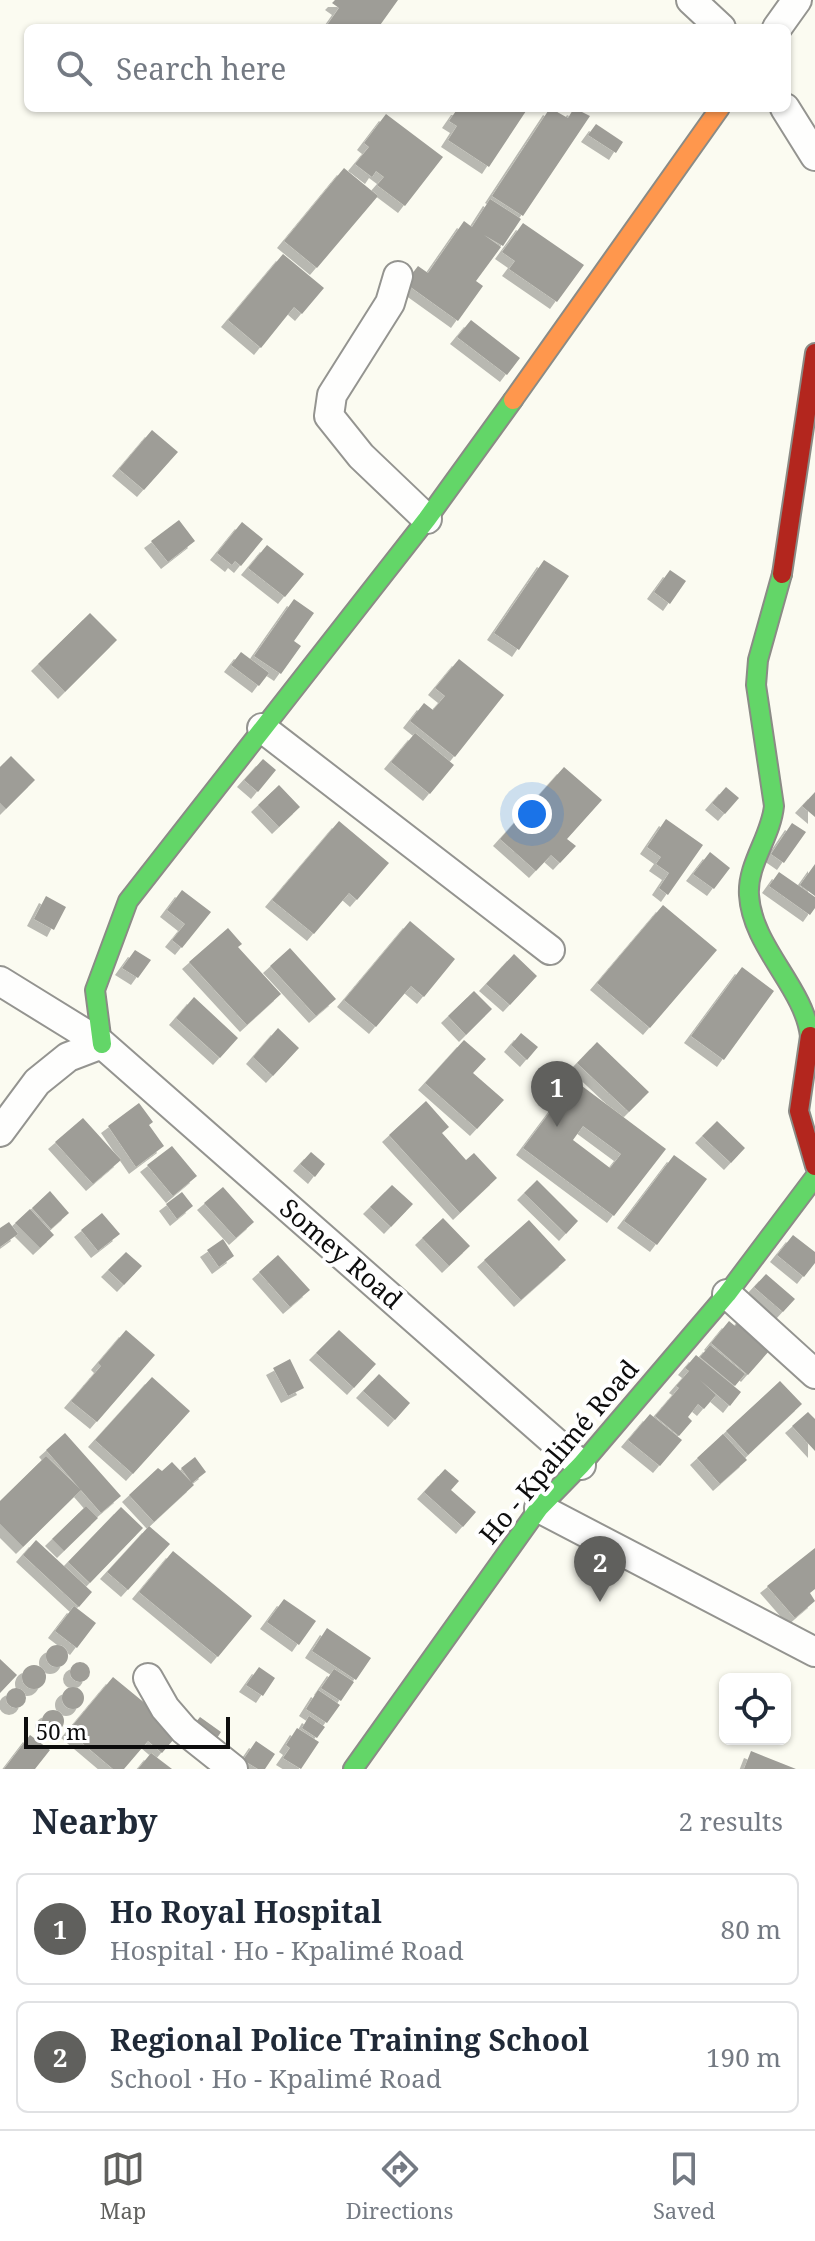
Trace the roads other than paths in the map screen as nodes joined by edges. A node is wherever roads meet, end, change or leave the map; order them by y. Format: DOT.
graph roads {
  1 [pos="691,0"];
  2 [pos="797,0"];
  3 [pos="717,24"];
  4 [pos="780,24"];
  5 [pos="717,112"];
  6 [pos="788,112"];
  7 [pos="815,156"];
  8 [pos="398,276"];
  9 [pos="815,353"];
  10 [pos="427,519"];
  11 [pos="262,728"];
  12 [pos="550,950"];
  13 [pos="0,981"];
  14 [pos="102,1044"];
  15 [pos="0,1132"];
  16 [pos="815,1166"];
  17 [pos="815,1177"];
  18 [pos="727,1294"];
  19 [pos="815,1374"];
  20 [pos="581,1465"];
  21 [pos="539,1508"];
  22 [pos="815,1652"];
  23 [pos="148,1678"];
  24 [pos="233,1769"];
  25 [pos="353,1769"];
  1 -- 3 [label="street"];
  2 -- 4 [label="street"];
  5 -- 10 [label="street"];
  6 -- 7 [label="street"];
  8 -- 10 [label="street"];
  9 -- 16 [label="street"];
  10 -- 11 [label="street"];
  11 -- 12 [label="street"];
  11 -- 14 [label="street"];
  13 -- 14 [label="street, Somey Road"];
  14 -- 15 [label="street"];
  14 -- 20 [label="street, Somey Road"];
  17 -- 18 [label="street, Ho - Kpalimé Road"];
  18 -- 19 [label="street"];
  18 -- 20 [label="street, Ho - Kpalimé Road"];
  20 -- 21 [label="street, Ho - Kpalimé Road"];
  21 -- 22 [label="street"];
  21 -- 25 [label="street, Ho - Kpalimé Road"];
  23 -- 24 [label="street"];
}
